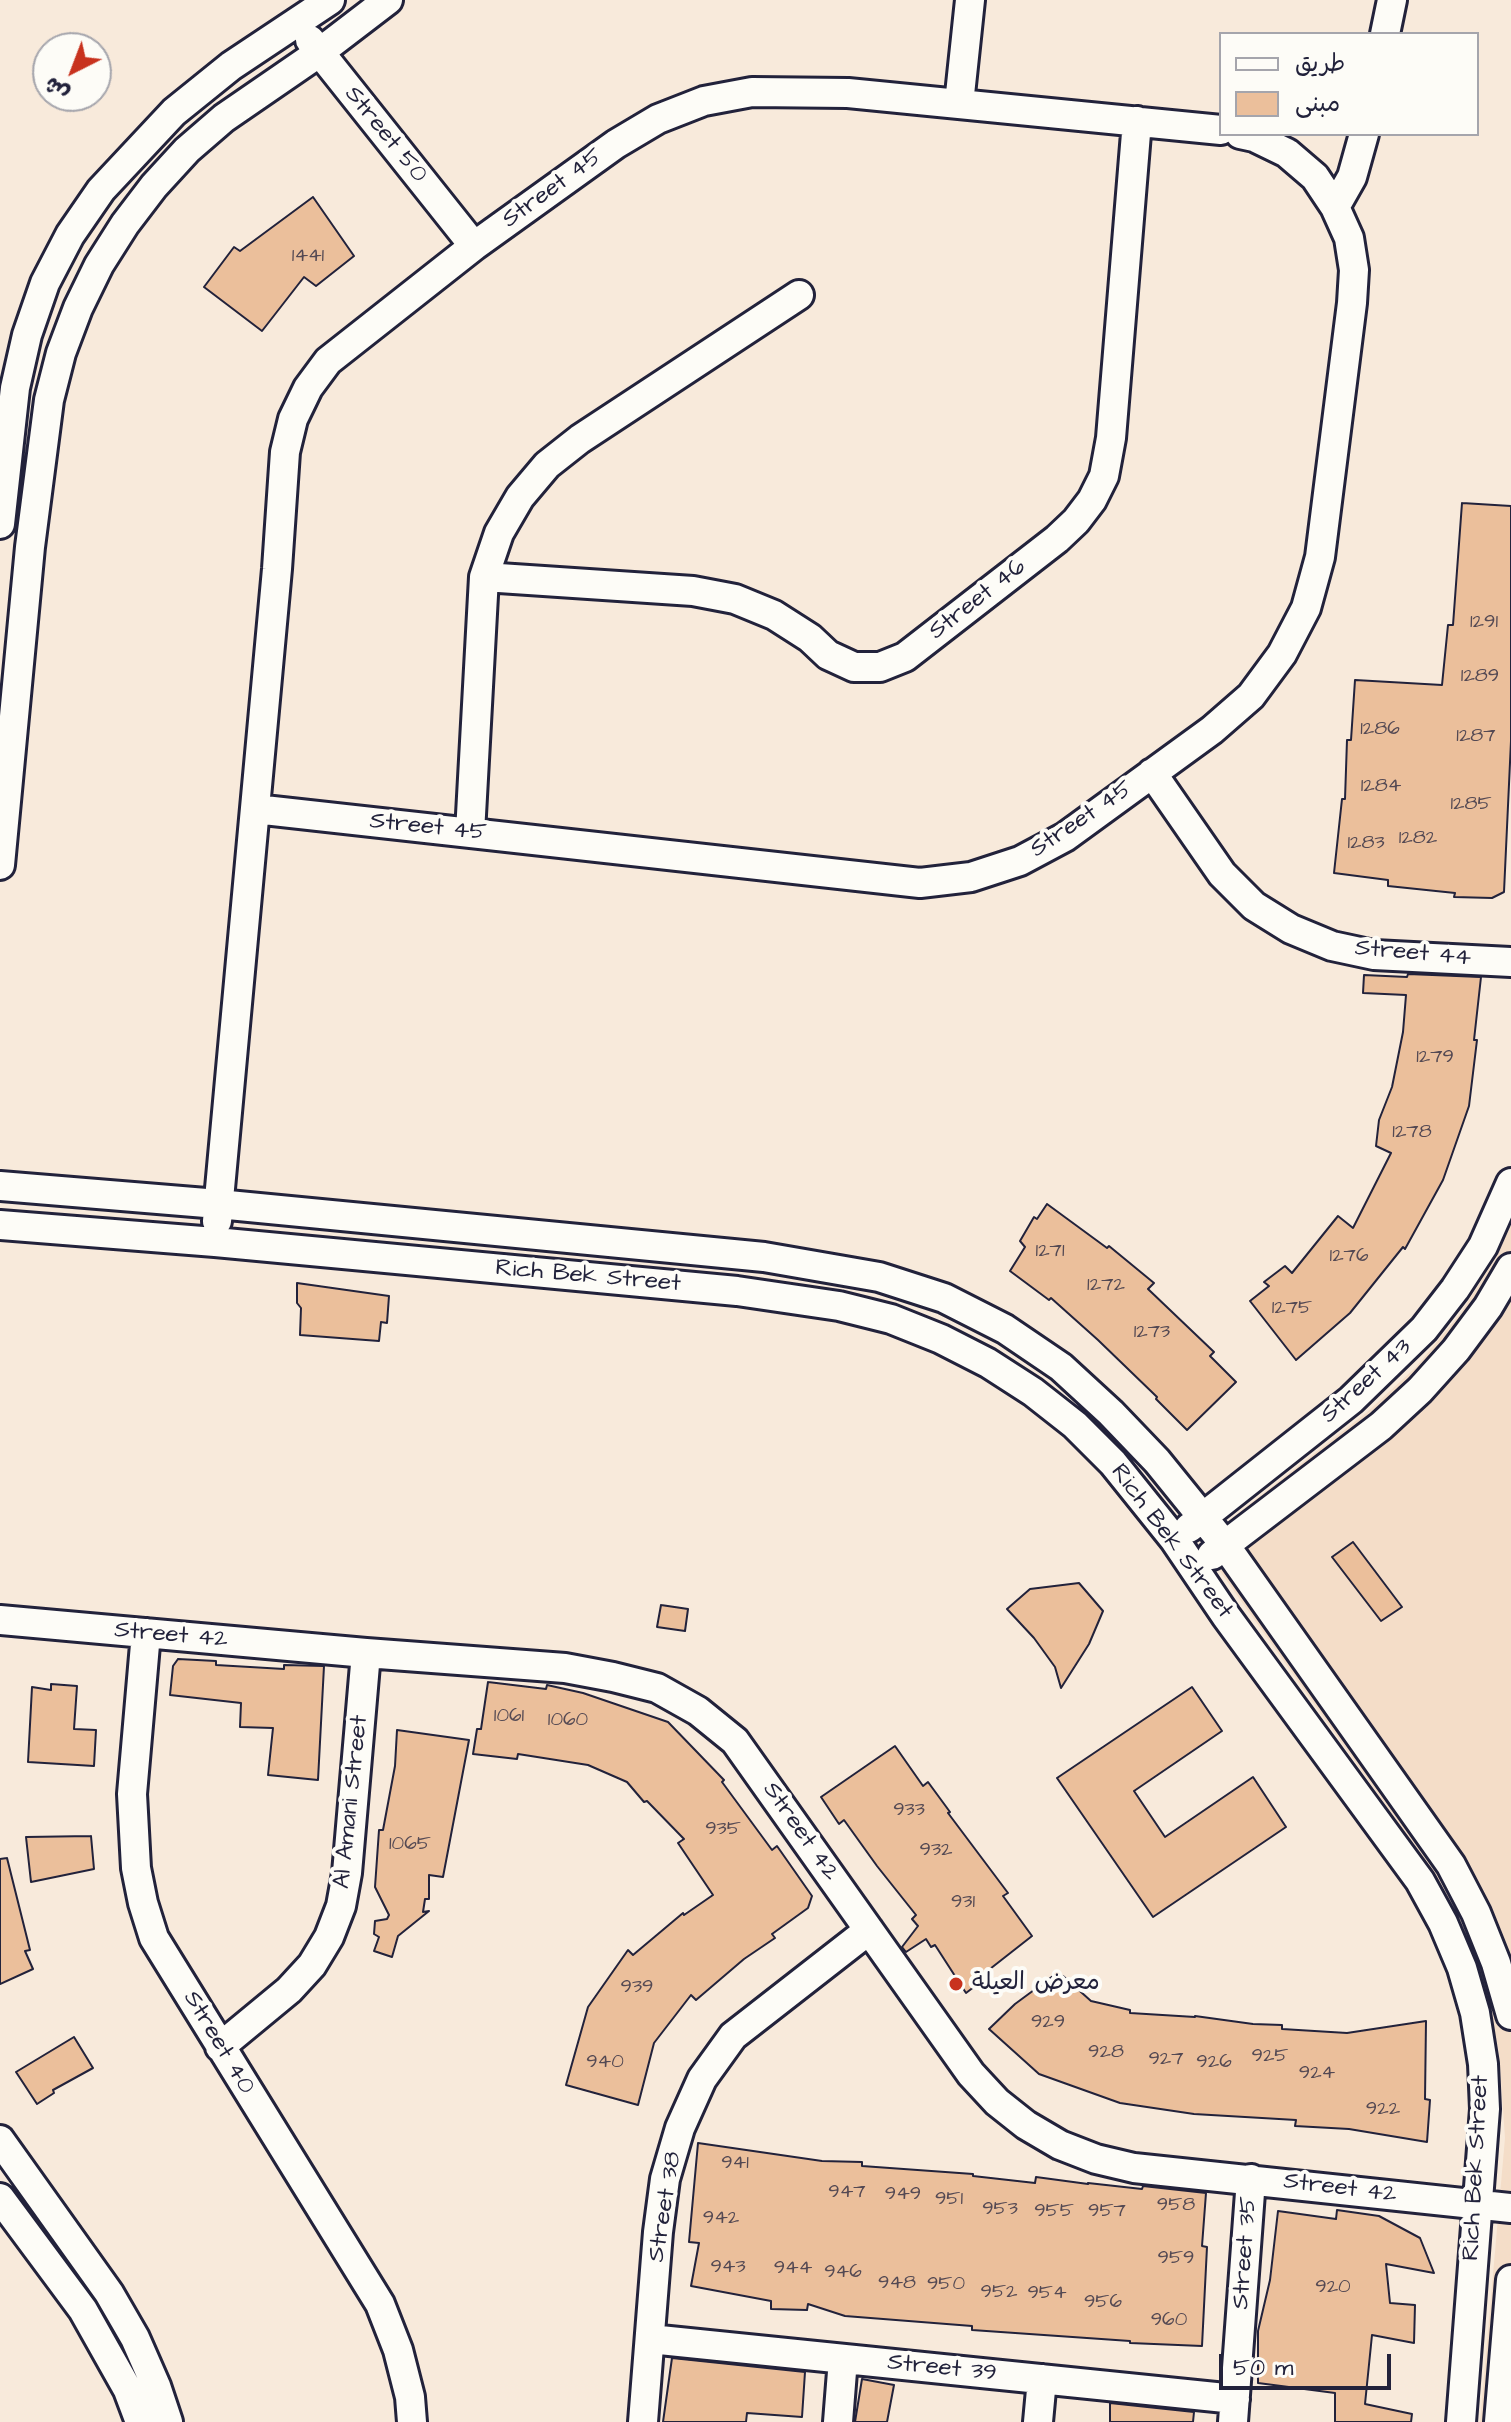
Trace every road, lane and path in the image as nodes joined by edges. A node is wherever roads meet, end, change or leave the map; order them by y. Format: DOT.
graph roads {
  1 [pos="330,0"];
  2 [pos="388,0"];
  3 [pos="970,0"];
  4 [pos="1392,0"];
  5 [pos="297,23"];
  6 [pos="1385,32"];
  7 [pos="320,52"];
  8 [pos="959,104"];
  9 [pos="1137,121"];
  10 [pos="1219,130"];
  11 [pos="1249,136"];
  12 [pos="1363,136"];
  13 [pos="1335,207"];
  14 [pos="474,246"];
  15 [pos="799,295"];
  16 [pos="0,524"];
  17 [pos="484,577"];
  18 [pos="1152,773"];
  19 [pos="3,790"];
  20 [pos="255,809"];
  21 [pos="470,833"];
  22 [pos="0,865"];
  23 [pos="1511,962"];
  24 [pos="1511,1183"];
  25 [pos="0,1186"];
  26 [pos="218,1204"];
  27 [pos="0,1225"];
  28 [pos="215,1242"];
  29 [pos="1511,1268"];
  30 [pos="1204,1517"];
  31 [pos="1174,1539"];
  32 [pos="1225,1545"];
  33 [pos="1195,1568"];
  34 [pos="0,1620"];
  35 [pos="146,1633"];
  36 [pos="366,1653"];
  37 [pos="869,1930"];
  38 [pos="1511,2015"];
  39 [pos="220,2047"];
  40 [pos="0,2140"];
  41 [pos="1251,2179"];
  42 [pos="0,2198"];
  43 [pos="1477,2205"];
  44 [pos="1511,2208"];
  45 [pos="1511,2280"];
  46 [pos="650,2339"];
  47 [pos="843,2359"];
  48 [pos="1042,2379"];
  49 [pos="1234,2411"];
  50 [pos="140,2422"];
  51 [pos="168,2422"];
  52 [pos="412,2422"];
  53 [pos="643,2422"];
  54 [pos="838,2422"];
  55 [pos="1038,2422"];
  56 [pos="1461,2422"];
  57 [pos="1499,2422"];
  1 -- 5 [label="street"];
  2 -- 7 [label="street"];
  3 -- 8 [label="street"];
  4 -- 6 [label="street"];
  5 -- 7 [label="street, Street 50"];
  5 -- 16 [label="street"];
  7 -- 14 [label="street, Street 50"];
  7 -- 19 [label="street"];
  8 -- 9 [label="street, Street 45"];
  8 -- 14 [label="street, Street 45"];
  9 -- 10 [label="street, Street 45"];
  9 -- 17 [label="street, Street 46"];
  11 -- 13 [label="street, Street 45"];
  12 -- 13 [label="street"];
  13 -- 18 [label="street, Street 45"];
  14 -- 20 [label="street, Street 45"];
  15 -- 17 [label="street"];
  17 -- 21 [label="street"];
  18 -- 21 [label="street, Street 45"];
  18 -- 23 [label="street, Street 44"];
  19 -- 22 [label="street"];
  20 -- 21 [label="street, Street 45"];
  20 -- 26 [label="street, Street 45"];
  24 -- 30 [label="street, Street 43"];
  25 -- 26 [label="street, Rich Bek Street"];
  26 -- 28 [label="street, Street 45"];
  26 -- 30 [label="street, Rich Bek Street"];
  27 -- 28 [label="street, Rich Bek Street"];
  28 -- 31 [label="street, Rich Bek Street"];
  29 -- 32 [label="street, Street 43"];
  30 -- 31 [label="street, Street 43"];
  30 -- 32 [label="street, Rich Bek Street"];
  31 -- 33 [label="street, Rich Bek Street"];
  32 -- 33 [label="street, Street 43"];
  32 -- 38 [label="street, Rich Bek Street"];
  33 -- 43 [label="street, Rich Bek Street"];
  34 -- 35 [label="street, Street 42"];
  35 -- 36 [label="street, Street 42"];
  35 -- 39 [label="street, Street 40"];
  36 -- 37 [label="street, Street 42"];
  36 -- 39 [label="street, Al Amani Street"];
  37 -- 41 [label="street, Street 42"];
  37 -- 46 [label="street, Street 38"];
  39 -- 52 [label="street, Street 40"];
  40 -- 51 [label="street"];
  41 -- 43 [label="street, Street 42"];
  41 -- 49 [label="street, Street 35"];
  42 -- 50 [label="street"];
  43 -- 44 [label="street, Street 42"];
  43 -- 56 [label="street, Rich Bek Street"];
  45 -- 57 [label="street, Rich Bek Street"];
  46 -- 47 [label="street, Street 39"];
  46 -- 53 [label="street, Street 38"];
  47 -- 48 [label="street, Street 39"];
  47 -- 54 [label="street"];
  48 -- 49 [label="street, Street 39"];
  48 -- 55 [label="street"];
}
